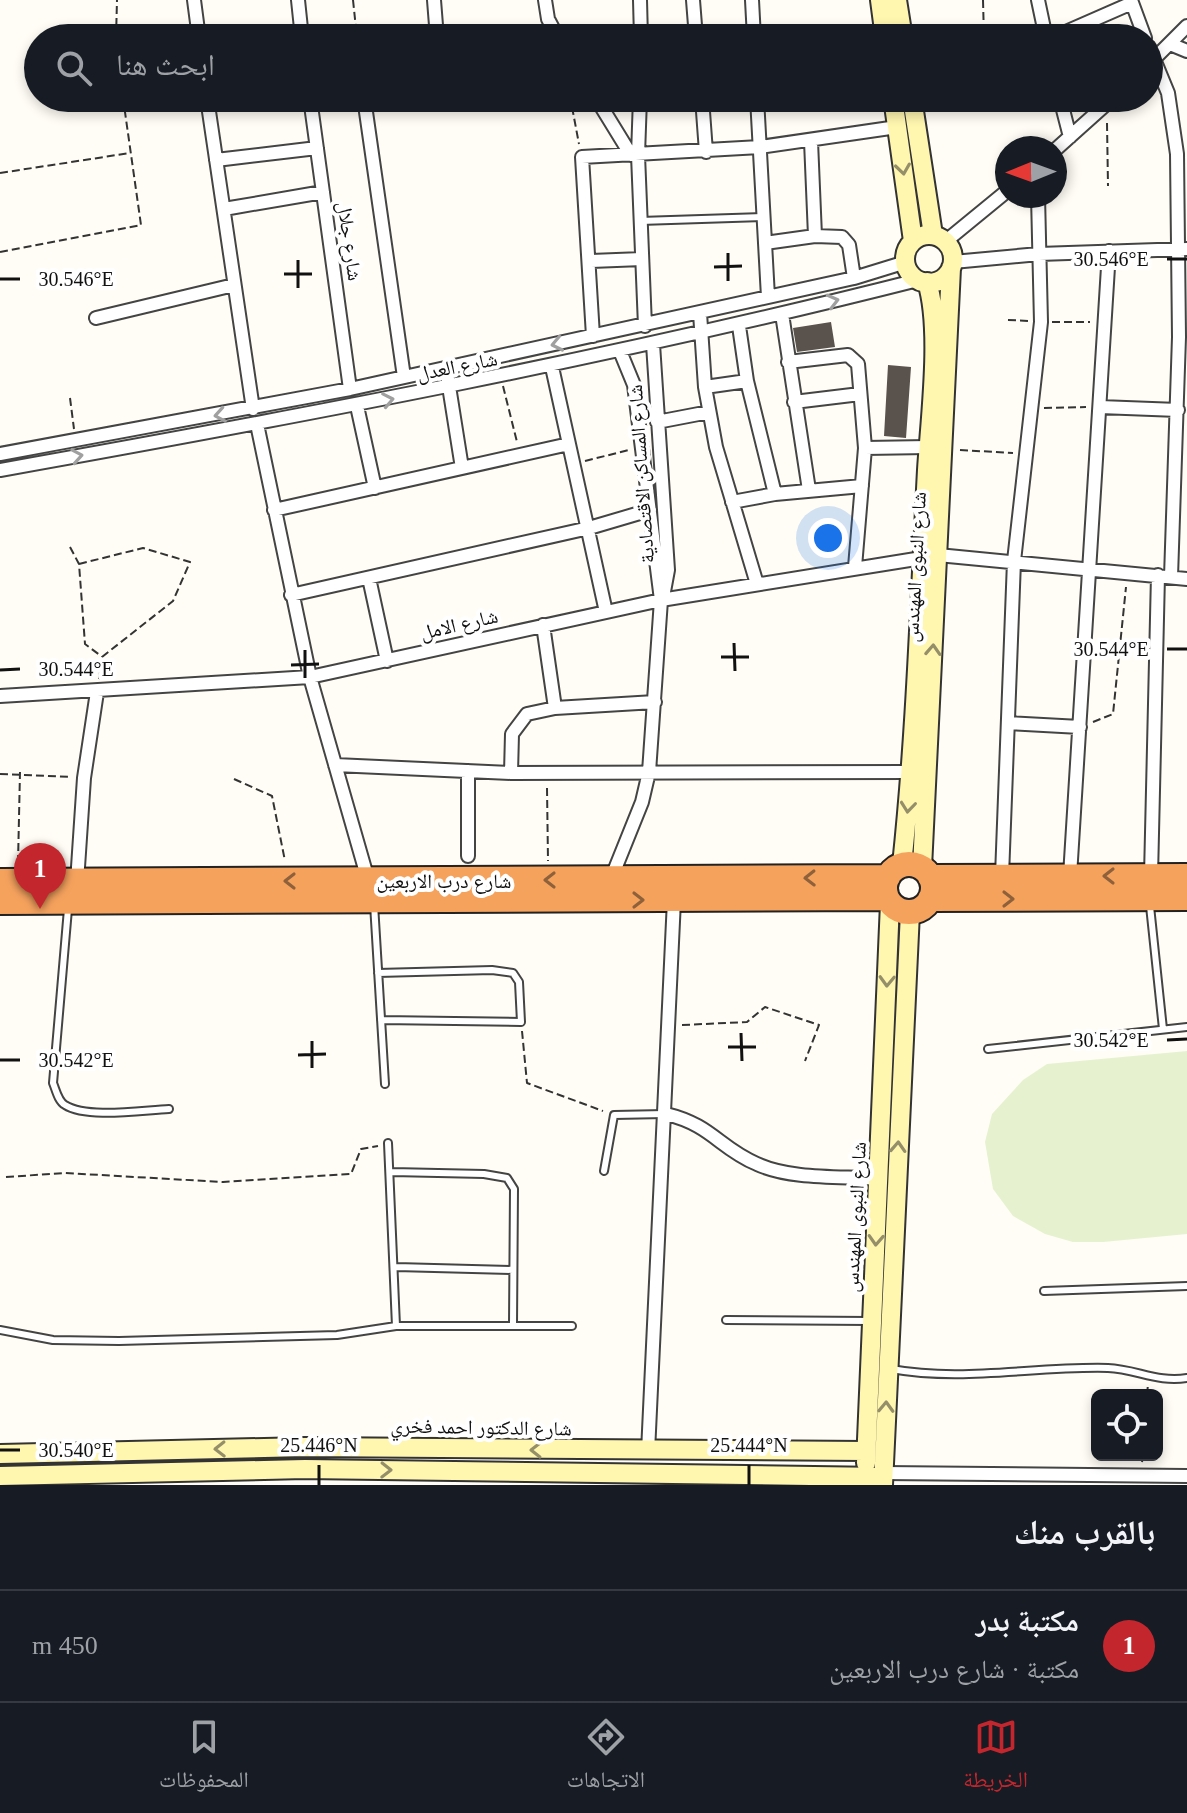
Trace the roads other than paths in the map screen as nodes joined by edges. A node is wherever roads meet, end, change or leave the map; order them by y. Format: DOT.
graph roads {
  1 [pos="194,0"];
  2 [pos="298,0"];
  3 [pos="434,0"];
  4 [pos="545,0"];
  5 [pos="640,0"];
  6 [pos="693,0"];
  7 [pos="752,0"];
  8 [pos="880,0"];
  9 [pos="897,0"];
  10 [pos="1038,0"];
  11 [pos="1131,2"];
  12 [pos="197,24"];
  13 [pos="301,24"];
  14 [pos="436,24"];
  15 [pos="551,24"];
  16 [pos="641,24"];
  17 [pos="695,24"];
  18 [pos="753,24"];
  19 [pos="883,24"];
  20 [pos="901,24"];
  21 [pos="1043,24"];
  22 [pos="1083,24"];
  23 [pos="1140,24"];
  24 [pos="1187,26"];
  25 [pos="1170,44"];
  26 [pos="1163,49"];
  27 [pos="1187,51"];
  28 [pos="1163,88"];
  29 [pos="209,112"];
  30 [pos="312,112"];
  31 [pos="366,112"];
  32 [pos="606,112"];
  33 [pos="639,112"];
  34 [pos="703,112"];
  35 [pos="758,112"];
  36 [pos="895,112"];
  37 [pos="915,112"];
  38 [pos="1064,112"];
  39 [pos="1098,112"];
  40 [pos="897,127"];
  41 [pos="1070,137"];
  42 [pos="1067,140"];
  43 [pos="811,141"];
  44 [pos="760,147"];
  45 [pos="317,148"];
  46 [pos="706,152"];
  47 [pos="1182,154"];
  48 [pos="635,155"];
  49 [pos="216,160"];
  50 [pos="323,192"];
  51 [pos="995,199"];
  52 [pos="1038,208"];
  53 [pos="224,209"];
  54 [pos="763,217"];
  55 [pos="640,221"];
  56 [pos="815,236"];
  57 [pos="939,238"];
  58 [pos="913,241"];
  59 [pos="765,243"];
  60 [pos="1183,249"];
  61 [pos="1109,251"];
  62 [pos="1039,254"];
  63 [pos="642,259"];
  64 [pos="591,261"];
  65 [pos="906,262"];
  66 [pos="952,265"];
  67 [pos="854,278"];
  68 [pos="922,281"];
  69 [pos="234,285"];
  70 [pos="768,297"];
  71 [pos="700,313"];
  72 [pos="782,314"];
  73 [pos="96,318"];
  74 [pos="645,326"];
  75 [pos="739,326"];
  76 [pos="702,334"];
  77 [pos="593,336"];
  78 [pos="653,344"];
  79 [pos="620,351"];
  80 [pos="788,362"];
  81 [pos="552,367"];
  82 [pos="447,369"];
  83 [pos="404,377"];
  84 [pos="747,381"];
  85 [pos="705,387"];
  86 [pos="450,388"];
  87 [pos="350,389"];
  88 [pos="860,394"];
  89 [pos="794,402"];
  90 [pos="357,406"];
  91 [pos="1100,407"];
  92 [pos="253,409"];
  93 [pos="1178,410"];
  94 [pos="709,412"];
  95 [pos="657,422"];
  96 [pos="257,424"];
  97 [pos="569,444"];
  98 [pos="865,448"];
  99 [pos="936,448"];
  100 [pos="0,454"];
  101 [pos="462,468"];
  102 [pos="0,470"];
  103 [pos="862,486"];
  104 [pos="375,488"];
  105 [pos="809,490"];
  106 [pos="775,494"];
  107 [pos="732,502"];
  108 [pos="274,510"];
  109 [pos="650,510"];
  110 [pos="589,528"];
  111 [pos="930,557"];
  112 [pos="1014,561"];
  113 [pos="855,567"];
  114 [pos="1090,568"];
  115 [pos="1158,575"];
  116 [pos="1171,577"];
  117 [pos="369,578"];
  118 [pos="1187,579"];
  119 [pos="757,584"];
  120 [pos="291,595"];
  121 [pos="661,600"];
  122 [pos="606,612"];
  123 [pos="543,625"];
  124 [pos="387,661"];
  125 [pos="310,677"];
  126 [pos="97,692"];
  127 [pos="0,696"];
  128 [pos="655,702"];
  129 [pos="555,708"];
  130 [pos="1008,723"];
  131 [pos="1080,727"];
  132 [pos="335,765"];
  133 [pos="468,771"];
  134 [pos="649,772"];
  135 [pos="912,772"];
  136 [pos="511,773"];
  137 [pos="468,856"];
  138 [pos="1002,876"];
  139 [pos="1070,876"];
  140 [pos="1187,876"];
  141 [pos="611,879"];
  142 [pos="9,881"];
  143 [pos="907,887"];
  144 [pos="1150,888"];
  145 [pos="160,891"];
  146 [pos="371,891"];
  147 [pos="72,892"];
  148 [pos="1187,898"];
  149 [pos="674,900"];
  150 [pos="0,902"];
  151 [pos="378,973"];
  152 [pos="381,1020"];
  153 [pos="1187,1027"];
  154 [pos="1163,1029"];
  155 [pos="988,1049"];
  156 [pos="385,1084"];
  157 [pos="169,1109"];
  158 [pos="666,1114"];
  159 [pos="388,1143"];
  160 [pos="604,1171"];
  161 [pos="392,1172"];
  162 [pos="880,1179"];
  163 [pos="396,1267"];
  164 [pos="513,1270"];
  165 [pos="1187,1286"];
  166 [pos="1044,1291"];
  167 [pos="726,1320"];
  168 [pos="871,1321"];
  169 [pos="513,1325"];
  170 [pos="396,1326"];
  171 [pos="572,1326"];
  172 [pos="0,1330"];
  173 [pos="878,1368"];
  174 [pos="1187,1378"];
  175 [pos="305,1447"];
  176 [pos="570,1451"];
  177 [pos="797,1451"];
  178 [pos="866,1451"];
  179 [pos="648,1452"];
  180 [pos="0,1454"];
  181 [pos="305,1469"];
  182 [pos="569,1473"];
  183 [pos="797,1475"];
  184 [pos="0,1476"];
  185 [pos="1187,1476"];
  186 [pos="355,1477"];
  187 [pos="443,1478"];
  188 [pos="876,1479"];
  189 [pos="965,1479"];
  190 [pos="685,1480"];
  191 [pos="1038,1480"];
  1 -- 12 [label="street"];
  2 -- 13 [label="street"];
  3 -- 14 [label="street"];
  4 -- 15 [label="street"];
  5 -- 16 [label="street"];
  6 -- 17 [label="street"];
  7 -- 18 [label="street"];
  8 -- 19 [label="street"];
  9 -- 20 [label="street"];
  10 -- 21 [label="street"];
  11 -- 22 [label="street"];
  11 -- 23 [label="street"];
  24 -- 25 [label="street"];
  25 -- 26 [label="street"];
  25 -- 27 [label="street"];
  28 -- 47 [label="street"];
  29 -- 49 [label="street"];
  30 -- 45 [label="street, شارع جلال"];
  31 -- 83 [label="street"];
  32 -- 48 [label="street"];
  33 -- 48 [label="street"];
  34 -- 46 [label="street"];
  35 -- 44 [label="street"];
  36 -- 40 [label="street"];
  37 -- 57 [label="street"];
  38 -- 41 [label="street"];
  39 -- 41 [label="street"];
  40 -- 43 [label="street"];
  40 -- 58 [label="street, one-way"];
  41 -- 42 [label="street"];
  43 -- 44 [label="street"];
  43 -- 56 [label="street"];
  44 -- 46 [label="street"];
  44 -- 54 [label="street"];
  45 -- 49 [label="street"];
  45 -- 50 [label="street, شارع جلال"];
  46 -- 48 [label="street"];
  47 -- 60 [label="street"];
  48 -- 55 [label="street"];
  48 -- 64 [label="street"];
  49 -- 53 [label="street"];
  50 -- 53 [label="street"];
  50 -- 87 [label="street, شارع جلال"];
  51 -- 57 [label="street"];
  52 -- 62 [label="street"];
  53 -- 69 [label="street"];
  54 -- 55 [label="lane"];
  54 -- 59 [label="street"];
  55 -- 63 [label="street"];
  56 -- 59 [label="street"];
  56 -- 67 [label="street"];
  57 -- 58 [label="street"];
  57 -- 66 [label="street"];
  58 -- 65 [label="street"];
  59 -- 70 [label="street"];
  60 -- 61 [label="street"];
  60 -- 93 [label="street"];
  61 -- 62 [label="street"];
  61 -- 91 [label="street"];
  62 -- 66 [label="street"];
  62 -- 112 [label="street"];
  63 -- 64 [label="street"];
  63 -- 74 [label="street"];
  64 -- 77 [label="street"];
  65 -- 67 [label="street, شارع العدل"];
  65 -- 68 [label="street"];
  66 -- 68 [label="street"];
  66 -- 99 [label="street, شارع النبوى المهندس"];
  67 -- 70 [label="street, شارع العدل"];
  72 -- 68 [label="street, شارع العدل, one-way"];
  68 -- 99 [label="street, شارع النبوى المهندس"];
  69 -- 73 [label="street"];
  69 -- 92 [label="street"];
  70 -- 71 [label="street, شارع العدل"];
  71 -- 74 [label="street, شارع العدل"];
  71 -- 76 [label="street"];
  72 -- 75 [label="street, شارع العدل"];
  72 -- 80 [label="street"];
  74 -- 77 [label="street, شارع العدل"];
  75 -- 76 [label="street, شارع العدل"];
  75 -- 84 [label="street"];
  76 -- 78 [label="street, شارع العدل"];
  76 -- 85 [label="street"];
  77 -- 82 [label="street, شارع العدل, one-way"];
  78 -- 79 [label="street, شارع العدل"];
  78 -- 95 [label="street, شارع المساكن الاقتصادية"];
  79 -- 81 [label="street, شارع العدل"];
  79 -- 109 [label="street, شارع المساكن الاقتصادية"];
  80 -- 88 [label="street"];
  80 -- 89 [label="street"];
  81 -- 86 [label="street, شارع العدل"];
  81 -- 97 [label="street"];
  82 -- 83 [label="street, شارع العدل"];
  82 -- 86 [label="street"];
  83 -- 87 [label="street, شارع العدل"];
  84 -- 85 [label="street"];
  84 -- 106 [label="street"];
  85 -- 94 [label="street"];
  90 -- 86 [label="street, شارع العدل, one-way"];
  86 -- 101 [label="street"];
  87 -- 92 [label="street, شارع العدل"];
  88 -- 89 [label="street"];
  88 -- 98 [label="street"];
  89 -- 105 [label="street"];
  90 -- 96 [label="street, شارع العدل"];
  90 -- 104 [label="street"];
  91 -- 93 [label="street"];
  91 -- 114 [label="street"];
  92 -- 100 [label="street, شارع العدل, one-way"];
  93 -- 116 [label="street"];
  94 -- 95 [label="street"];
  94 -- 107 [label="street"];
  95 -- 121 [label="street, شارع المساكن الاقتصادية"];
  102 -- 96 [label="street, شارع العدل, one-way"];
  96 -- 108 [label="street"];
  97 -- 101 [label="street"];
  97 -- 110 [label="street"];
  98 -- 99 [label="street"];
  98 -- 103 [label="street"];
  99 -- 111 [label="street, شارع النبوى المهندس"];
  101 -- 104 [label="street"];
  103 -- 105 [label="street"];
  103 -- 113 [label="street"];
  104 -- 108 [label="street"];
  105 -- 106 [label="street"];
  106 -- 107 [label="street"];
  107 -- 119 [label="street"];
  108 -- 120 [label="street"];
  109 -- 110 [label="street"];
  109 -- 121 [label="street, شارع المساكن الاقتصادية"];
  110 -- 117 [label="street"];
  110 -- 122 [label="street"];
  111 -- 112 [label="street, شارع الامل"];
  111 -- 113 [label="street, شارع الامل"];
  111 -- 135 [label="street, شارع النبوى المهندس"];
  143 -- 111 [label="street, شارع النبوى المهندس, one-way"];
  112 -- 114 [label="street, شارع الامل"];
  112 -- 130 [label="street"];
  113 -- 119 [label="street, شارع الامل"];
  114 -- 115 [label="street, شارع الامل"];
  114 -- 131 [label="street"];
  115 -- 116 [label="street, شارع الامل"];
  115 -- 144 [label="street"];
  116 -- 118 [label="street, شارع الامل"];
  117 -- 120 [label="street"];
  117 -- 124 [label="street"];
  119 -- 121 [label="street, شارع الامل"];
  120 -- 125 [label="street"];
  121 -- 122 [label="street, شارع الامل"];
  121 -- 128 [label="street, شارع المساكن الاقتصادية"];
  122 -- 123 [label="street, شارع الامل"];
  123 -- 124 [label="street, شارع الامل"];
  123 -- 129 [label="street"];
  124 -- 125 [label="street, شارع الامل"];
  125 -- 126 [label="street, شارع الامل"];
  125 -- 132 [label="street"];
  126 -- 127 [label="street, شارع الامل"];
  126 -- 147 [label="street"];
  128 -- 129 [label="street"];
  128 -- 134 [label="street, شارع المساكن الاقتصادية"];
  129 -- 136 [label="street"];
  130 -- 131 [label="street"];
  130 -- 138 [label="street"];
  131 -- 139 [label="street"];
  132 -- 133 [label="street"];
  132 -- 146 [label="street"];
  133 -- 136 [label="street"];
  133 -- 137 [label="street"];
  134 -- 135 [label="street"];
  134 -- 136 [label="street"];
  134 -- 141 [label="street, شارع المساكن الاقتصادية"];
  135 -- 143 [label="street, شارع النبوى المهندس, one-way"];
  138 -- 139 [label="highway, شارع درب الاربعين"];
  138 -- 143 [label="highway, شارع درب الاربعين"];
  144 -- 139 [label="highway, شارع درب الاربعين, one-way"];
  140 -- 144 [label="highway, شارع درب الاربعين"];
  143 -- 141 [label="highway, شارع درب الاربعين, one-way"];
  141 -- 146 [label="highway, شارع درب الاربعين, one-way"];
  142 -- 147 [label="highway, شارع درب الاربعين"];
  143 -- 144 [label="highway, شارع درب الاربعين, one-way"];
  143 -- 149 [label="highway, شارع درب الاربعين"];
  143 -- 162 [label="street, شارع النبوى المهندس, one-way"];
  173 -- 143 [label="street, شارع النبوى المهندس, one-way"];
  144 -- 148 [label="highway, شارع درب الاربعين"];
  144 -- 154 [label="lane"];
  145 -- 146 [label="highway, شارع درب الاربعين"];
  146 -- 145 [label="highway, شارع درب الاربعين, one-way"];
  145 -- 147 [label="highway, شارع درب الاربعين"];
  146 -- 149 [label="highway, شارع درب الاربعين, one-way"];
  146 -- 151 [label="lane"];
  147 -- 150 [label="highway, شارع درب الاربعين"];
  147 -- 157 [label="lane"];
  149 -- 158 [label="street"];
  151 -- 152 [label="lane"];
  151 -- 152 [label="lane"];
  152 -- 156 [label="lane"];
  153 -- 154 [label="lane"];
  154 -- 155 [label="lane"];
  158 -- 160 [label="lane"];
  158 -- 162 [label="street"];
  158 -- 179 [label="street"];
  159 -- 161 [label="lane"];
  161 -- 163 [label="lane"];
  161 -- 164 [label="lane"];
  162 -- 168 [label="street, شارع النبوى المهندس, one-way"];
  163 -- 164 [label="lane"];
  163 -- 170 [label="lane"];
  164 -- 169 [label="lane"];
  165 -- 166 [label="lane"];
  167 -- 168 [label="lane"];
  168 -- 173 [label="street, شارع النبوى المهندس"];
  169 -- 170 [label="lane"];
  169 -- 171 [label="lane"];
  170 -- 172 [label="lane"];
  173 -- 174 [label="lane"];
  173 -- 178 [label="street, شارع النبوى المهندس"];
  188 -- 173 [label="street, شارع النبوى المهندس, one-way"];
  176 -- 175 [label="street, شارع الدكتور احمد فخري, one-way"];
  175 -- 180 [label="street, شارع الدكتور احمد فخري, one-way"];
  175 -- 181 [label="street"];
  176 -- 179 [label="street, شارع الدكتور احمد فخري"];
  176 -- 182 [label="street"];
  177 -- 178 [label="street, شارع الدكتور احمد فخري"];
  177 -- 179 [label="street, شارع الدكتور احمد فخري"];
  177 -- 183 [label="street"];
  178 -- 188 [label="street, شارع النبوى المهندس"];
  181 -- 184 [label="street"];
  181 -- 186 [label="street"];
  182 -- 187 [label="street"];
  182 -- 190 [label="street"];
  183 -- 188 [label="street"];
  183 -- 190 [label="street"];
  185 -- 191 [label="street"];
  186 -- 187 [label="street, one-way"];
  188 -- 189 [label="street"];
  189 -- 191 [label="street"];
}
